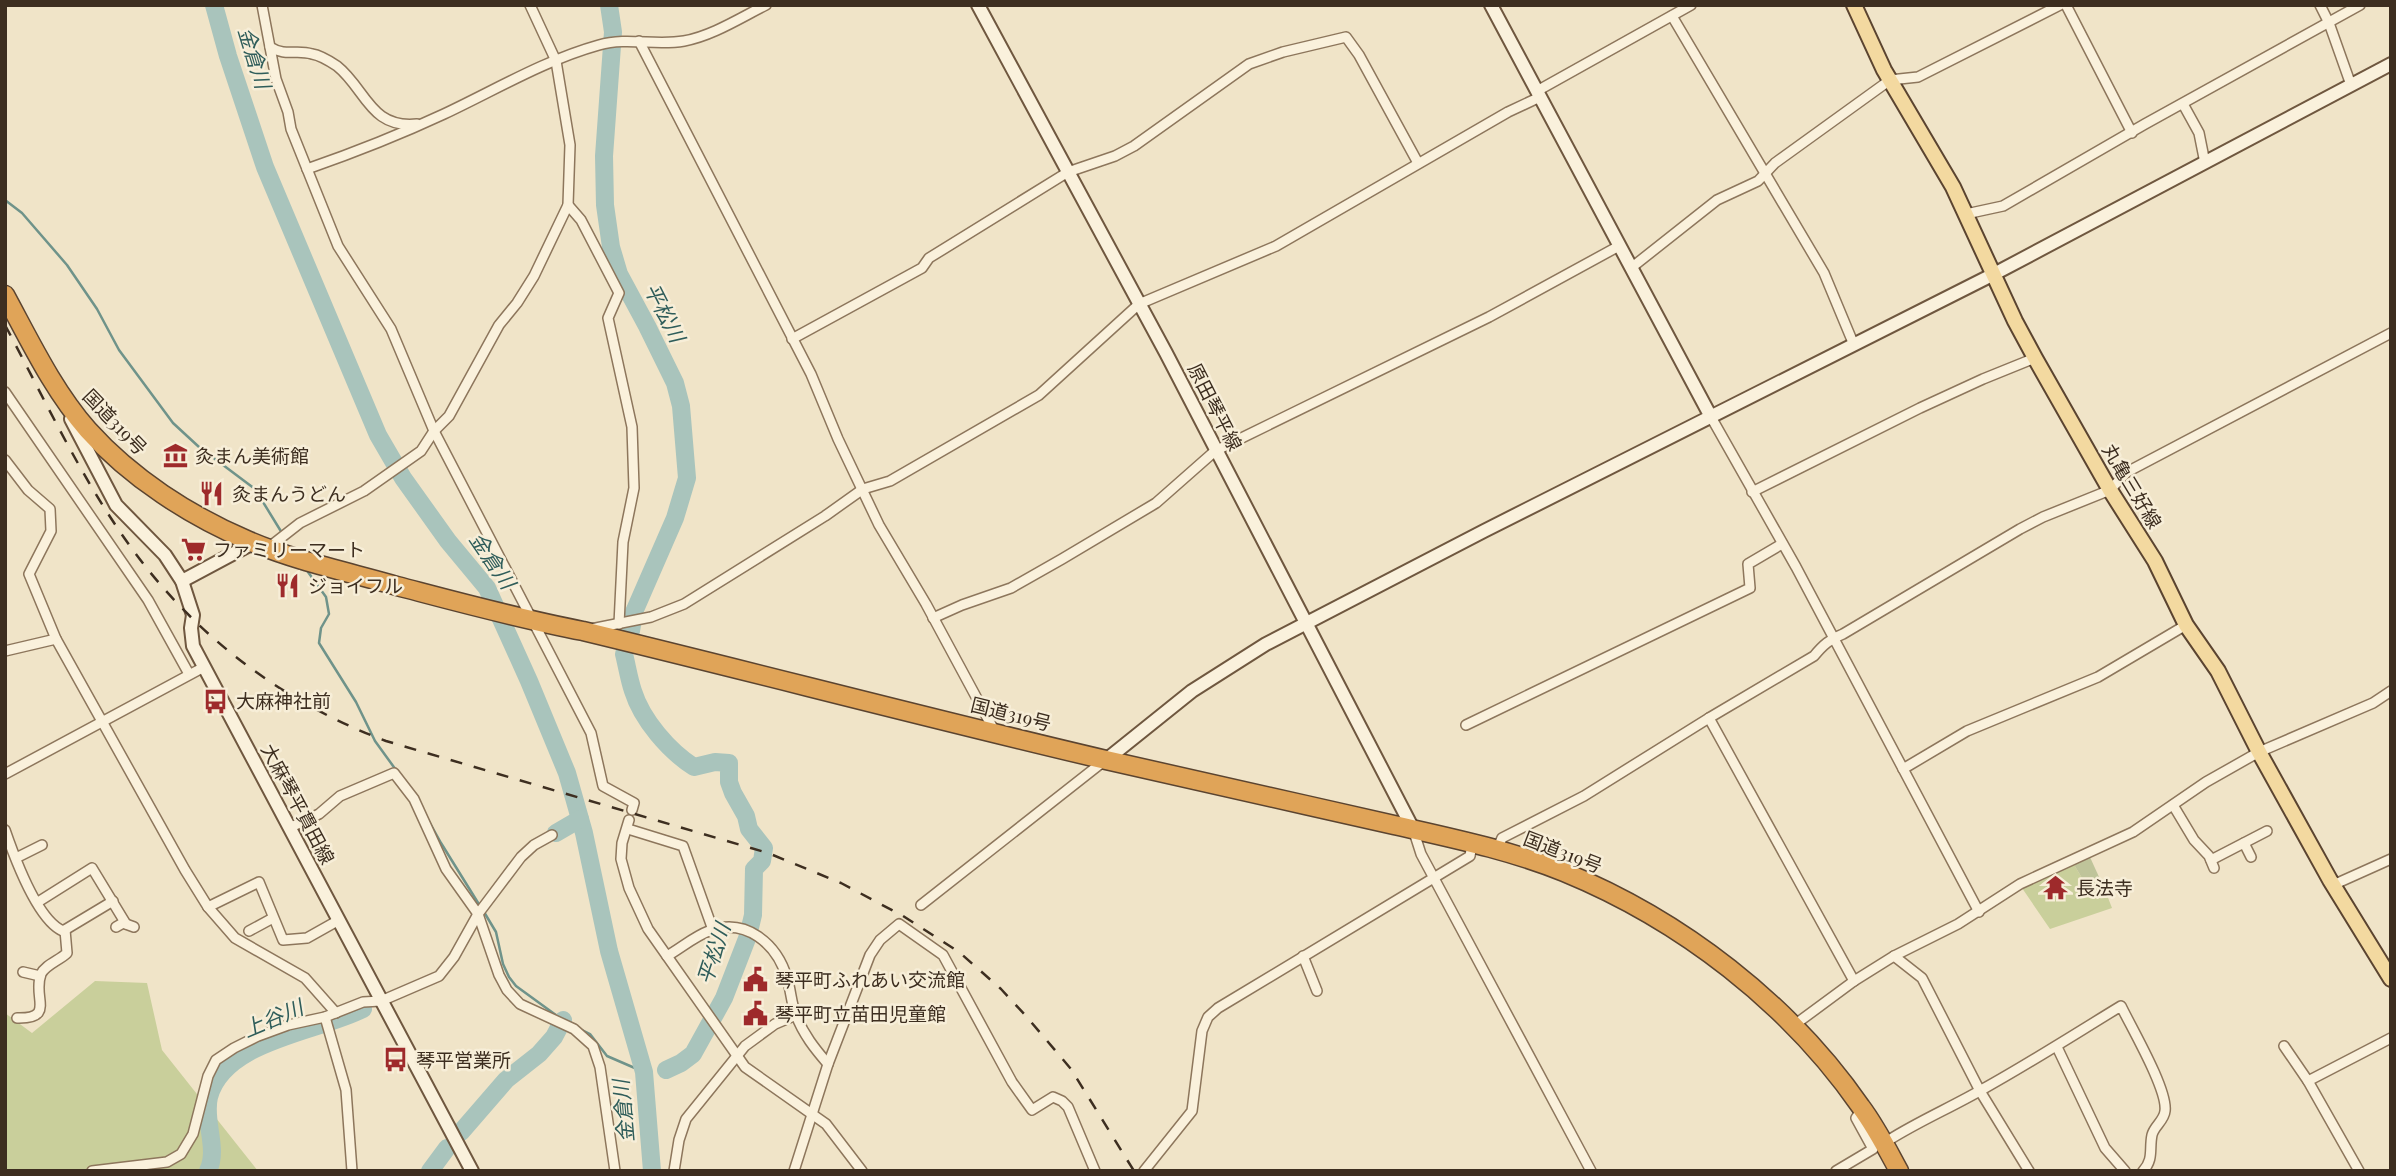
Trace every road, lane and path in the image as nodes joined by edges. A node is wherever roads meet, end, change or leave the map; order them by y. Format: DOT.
graph roads {
  1 [pos="261,5"];
  2 [pos="530,5"];
  3 [pos="766,5"];
  4 [pos="978,5"];
  5 [pos="1491,5"];
  6 [pos="1691,5"];
  7 [pos="1854,5"];
  8 [pos="2060,5"];
  9 [pos="2066,5"];
  10 [pos="2320,5"];
  11 [pos="2360,5"];
  12 [pos="1672,16"];
  13 [pos="2329,23"];
  14 [pos="639,41"];
  15 [pos="270,47"];
  16 [pos="556,61"];
  17 [pos="2391,64"];
  18 [pos="1890,80"];
  19 [pos="2351,85"];
  20 [pos="1539,94"];
  21 [pos="2183,104"];
  22 [pos="420,124"];
  23 [pos="2132,133"];
  24 [pos="1418,163"];
  25 [pos="2206,163"];
  26 [pos="306,169"];
  27 [pos="1068,172"];
  28 [pos="1766,174"];
  29 [pos="568,205"];
  30 [pos="1966,214"];
  31 [pos="1619,246"];
  32 [pos="1631,268"];
  33 [pos="1994,274"];
  34 [pos="5,295"];
  35 [pos="1139,304"];
  36 [pos="2391,333"];
  37 [pos="792,339"];
  38 [pos="1854,345"];
  39 [pos="2035,358"];
  40 [pos="55,387"];
  41 [pos="5,392"];
  42 [pos="1711,416"];
  43 [pos="434,431"];
  44 [pos="1215,451"];
  45 [pos="5,460"];
  46 [pos="863,489"];
  47 [pos="2110,490"];
  48 [pos="1752,492"];
  49 [pos="1782,544"];
  50 [pos="260,546"];
  51 [pos="182,581"];
  52 [pos="933,618"];
  53 [pos="526,620"];
  54 [pos="619,624"];
  55 [pos="1305,625"];
  56 [pos="2186,625"];
  57 [pos="583,631"];
  58 [pos="1834,638"];
  59 [pos="56,639"];
  60 [pos="5,651"];
  61 [pos="204,667"];
  62 [pos="189,674"];
  63 [pos="2391,691"];
  64 [pos="1709,718"];
  65 [pos="103,721"];
  66 [pos="1466,725"];
  67 [pos="995,732"];
  68 [pos="2259,752"];
  69 [pos="1106,760"];
  70 [pos="1903,769"];
  71 [pos="5,774"];
  72 [pos="2173,805"];
  73 [pos="629,820"];
  74 [pos="289,828"];
  75 [pos="1413,829"];
  76 [pos="5,830"];
  77 [pos="2267,831"];
  78 [pos="552,835"];
  79 [pos="2244,843"];
  80 [pos="1472,844"];
  81 [pos="42,845"];
  82 [pos="1497,850"];
  83 [pos="2251,857"];
  84 [pos="16,858"];
  85 [pos="2391,859"];
  86 [pos="1433,877"];
  87 [pos="2333,886"];
  88 [pos="113,901"];
  89 [pos="38,902"];
  90 [pos="921,905"];
  91 [pos="208,907"];
  92 [pos="1979,912"];
  93 [pos="478,914"];
  94 [pos="273,918"];
  95 [pos="339,920"];
  96 [pos="125,926"];
  97 [pos="65,930"];
  98 [pos="713,930"];
  99 [pos="249,931"];
  100 [pos="667,956"];
  101 [pos="1303,956"];
  102 [pos="1894,956"];
  103 [pos="23,972"];
  104 [pos="40,976"];
  105 [pos="2391,979"];
  106 [pos="1854,981"];
  107 [pos="1317,991"];
  108 [pos="381,1001"];
  109 [pos="336,1013"];
  110 [pos="796,1015"];
  111 [pos="325,1017"];
  112 [pos="16,1018"];
  113 [pos="1793,1026"];
  114 [pos="2391,1038"];
  115 [pos="2284,1046"];
  116 [pos="2057,1047"];
  117 [pos="737,1054"];
  118 [pos="828,1064"];
  119 [pos="2308,1081"];
  120 [pos="1980,1091"];
  121 [pos="1863,1109"];
  122 [pos="812,1112"];
  123 [pos="1889,1140"];
  124 [pos="1150,1168"];
  125 [pos="93,1171"];
  126 [pos="352,1171"];
  127 [pos="472,1171"];
  128 [pos="615,1171"];
  129 [pos="674,1171"];
  130 [pos="794,1171"];
  131 [pos="862,1171"];
  132 [pos="1095,1171"];
  133 [pos="1591,1171"];
  134 [pos="1836,1171"];
  135 [pos="1899,1171"];
  136 [pos="2029,1171"];
  137 [pos="2125,1171"];
  138 [pos="2143,1171"];
  139 [pos="2359,1171"];
  1 -- 15 [label="street"];
  2 -- 16 [label="street"];
  3 -- 14 [label="street"];
  4 -- 27 [label="street, 原田琴平線"];
  5 -- 20 [label="street"];
  6 -- 12 [label="street"];
  7 -- 18 [label="main road, 丸亀三好線"];
  8 -- 18 [label="street"];
  9 -- 23 [label="street"];
  10 -- 13 [label="street"];
  11 -- 13 [label="street"];
  12 -- 20 [label="street"];
  12 -- 28 [label="street"];
  13 -- 19 [label="street"];
  13 -- 21 [label="street"];
  14 -- 16 [label="street"];
  14 -- 37 [label="street"];
  15 -- 22 [label="street"];
  15 -- 26 [label="street"];
  16 -- 22 [label="street"];
  16 -- 29 [label="street"];
  17 -- 19 [label="street"];
  18 -- 28 [label="street"];
  18 -- 30 [label="main road, 丸亀三好線"];
  19 -- 25 [label="street"];
  20 -- 24 [label="street"];
  20 -- 31 [label="street"];
  21 -- 23 [label="street"];
  21 -- 25 [label="street"];
  22 -- 26 [label="street"];
  23 -- 30 [label="street"];
  24 -- 27 [label="street"];
  24 -- 35 [label="street"];
  25 -- 33 [label="street"];
  26 -- 43 [label="street"];
  27 -- 35 [label="street, 原田琴平線"];
  27 -- 37 [label="street"];
  28 -- 32 [label="street"];
  28 -- 38 [label="street"];
  29 -- 43 [label="street"];
  29 -- 54 [label="street"];
  30 -- 33 [label="main road, 丸亀三好線"];
  31 -- 32 [label="street"];
  31 -- 44 [label="street"];
  32 -- 42 [label="street"];
  33 -- 38 [label="street"];
  33 -- 39 [label="main road, 丸亀三好線"];
  34 -- 40 [label="highway, 国道319号"];
  35 -- 44 [label="street, 原田琴平線"];
  35 -- 46 [label="street"];
  36 -- 47 [label="street"];
  37 -- 46 [label="street"];
  38 -- 42 [label="street"];
  39 -- 47 [label="main road, 丸亀三好線"];
  39 -- 48 [label="street"];
  40 -- 50 [label="highway, 国道319号"];
  40 -- 51 [label="street, 大麻琴平貫田線"];
  41 -- 62 [label="street"];
  42 -- 48 [label="street"];
  42 -- 55 [label="street"];
  43 -- 50 [label="street"];
  43 -- 53 [label="street"];
  44 -- 52 [label="street"];
  44 -- 55 [label="street, 原田琴平線"];
  45 -- 59 [label="street"];
  46 -- 52 [label="street"];
  46 -- 54 [label="street"];
  47 -- 56 [label="main road, 丸亀三好線"];
  47 -- 58 [label="street"];
  48 -- 49 [label="street"];
  49 -- 58 [label="street"];
  49 -- 66 [label="street"];
  50 -- 51 [label="street"];
  50 -- 53 [label="highway, 国道319号"];
  51 -- 61 [label="street, 大麻琴平貫田線"];
  52 -- 67 [label="street"];
  53 -- 57 [label="highway, 国道319号"];
  53 -- 73 [label="street"];
  54 -- 57 [label="street"];
  55 -- 69 [label="street"];
  55 -- 75 [label="street, 原田琴平線"];
  56 -- 68 [label="main road, 丸亀三好線"];
  56 -- 70 [label="street"];
  57 -- 67 [label="highway, 国道319号"];
  58 -- 64 [label="street"];
  58 -- 70 [label="street"];
  59 -- 60 [label="street"];
  59 -- 65 [label="street"];
  61 -- 62 [label="street"];
  61 -- 74 [label="street, 大麻琴平貫田線"];
  62 -- 65 [label="street"];
  63 -- 68 [label="street"];
  64 -- 82 [label="street"];
  64 -- 106 [label="street"];
  65 -- 71 [label="street"];
  65 -- 91 [label="street"];
  67 -- 69 [label="highway, 国道319号"];
  68 -- 72 [label="street"];
  68 -- 87 [label="main road, 丸亀三好線"];
  69 -- 75 [label="highway, 国道319号"];
  69 -- 90 [label="street"];
  70 -- 92 [label="street"];
  72 -- 79 [label="street"];
  72 -- 92 [label="street"];
  73 -- 98 [label="street"];
  73 -- 100 [label="street"];
  74 -- 93 [label="street"];
  74 -- 95 [label="street, 大麻琴平貫田線"];
  75 -- 80 [label="highway, 国道319号"];
  75 -- 86 [label="street"];
  76 -- 84 [label="street"];
  77 -- 79 [label="street"];
  78 -- 93 [label="street"];
  79 -- 83 [label="street"];
  80 -- 82 [label="highway, 国道319号"];
  80 -- 86 [label="street"];
  81 -- 84 [label="street"];
  82 -- 113 [label="highway, 国道319号"];
  84 -- 89 [label="street"];
  85 -- 87 [label="street"];
  86 -- 101 [label="street"];
  86 -- 133 [label="street"];
  87 -- 105 [label="main road, 丸亀三好線"];
  88 -- 89 [label="street"];
  88 -- 96 [label="street"];
  88 -- 97 [label="street"];
  89 -- 97 [label="street"];
  91 -- 94 [label="street"];
  91 -- 109 [label="street"];
  92 -- 102 [label="street"];
  93 -- 108 [label="street"];
  93 -- 128 [label="street"];
  94 -- 95 [label="street"];
  94 -- 99 [label="street"];
  95 -- 108 [label="street, 大麻琴平貫田線"];
  97 -- 104 [label="street"];
  98 -- 100 [label="street"];
  98 -- 110 [label="street"];
  100 -- 117 [label="street"];
  101 -- 107 [label="street"];
  101 -- 124 [label="street"];
  102 -- 106 [label="street"];
  102 -- 120 [label="street"];
  103 -- 104 [label="street"];
  104 -- 112 [label="street"];
  106 -- 113 [label="street"];
  108 -- 109 [label="street"];
  108 -- 127 [label="street, 大麻琴平貫田線"];
  109 -- 111 [label="street"];
  110 -- 117 [label="street"];
  110 -- 118 [label="street"];
  111 -- 125 [label="street"];
  111 -- 126 [label="street"];
  113 -- 121 [label="highway, 国道319号"];
  114 -- 119 [label="street"];
  115 -- 119 [label="street"];
  116 -- 120 [label="street"];
  116 -- 137 [label="street"];
  116 -- 138 [label="street"];
  117 -- 122 [label="street"];
  117 -- 129 [label="street"];
  118 -- 122 [label="street"];
  118 -- 132 [label="street"];
  119 -- 139 [label="street"];
  120 -- 123 [label="street"];
  120 -- 136 [label="street"];
  121 -- 134 [label="street"];
  121 -- 135 [label="highway, 国道319号"];
  122 -- 130 [label="street"];
  122 -- 131 [label="street"];
}
